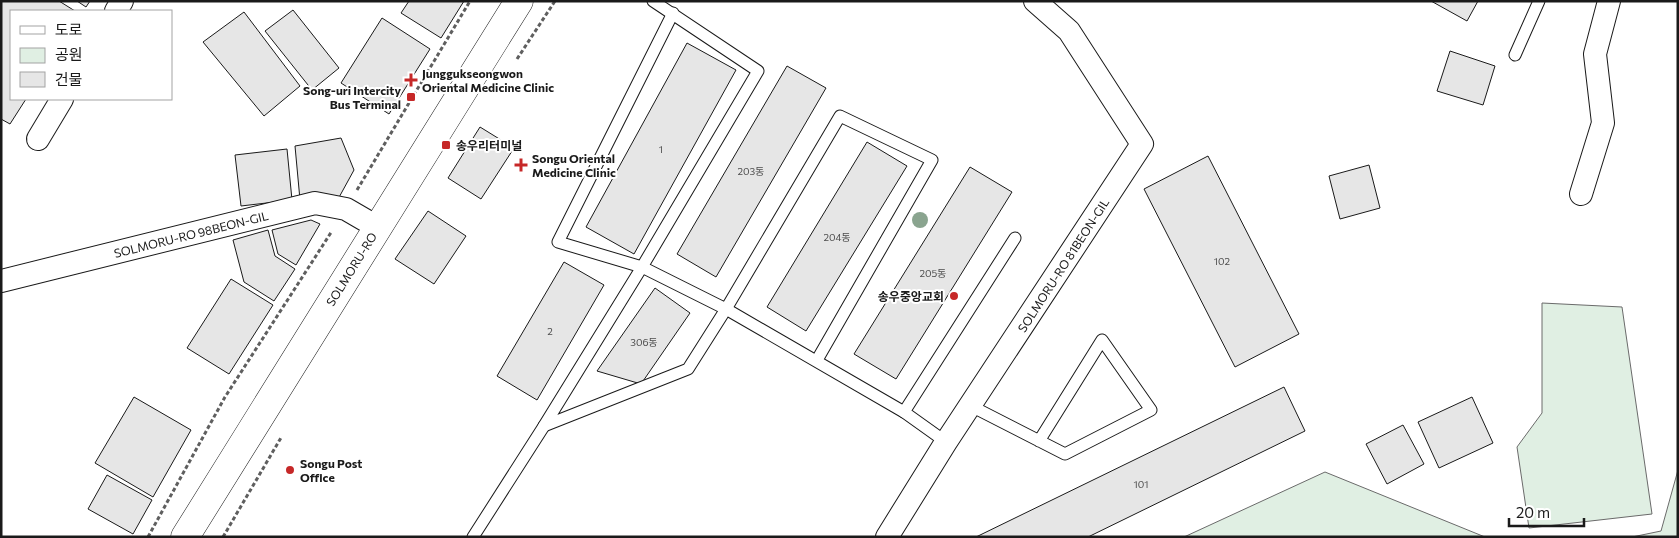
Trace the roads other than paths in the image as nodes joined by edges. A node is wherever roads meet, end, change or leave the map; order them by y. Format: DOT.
graph roads {
  1 [pos="519,1"];
  2 [pos="653,1"];
  3 [pos="1035,1"];
  4 [pos="1539,1"];
  5 [pos="1609,1"];
  6 [pos="673,13"];
  7 [pos="1515,55"];
  8 [pos="61,100"];
  9 [pos="38,140"];
  10 [pos="1581,194"];
  11 [pos="377,227"];
  12 [pos="1015,238"];
  13 [pos="642,266"];
  14 [pos="1,281"];
  15 [pos="726,309"];
  16 [pos="817,360"];
  17 [pos="970,406"];
  18 [pos="904,412"];
  19 [pos="544,426"];
  20 [pos="1039,441"];
  21 [pos="946,442"];
  22 [pos="185,537"];
  23 [pos="473,537"];
  24 [pos="886,537"];
  1 -- 11 [label="main road, SOLMORU-RO"];
  2 -- 6 [label="lane"];
  3 -- 17 [label="street, SOLMORU-RO 81BEON-GIL"];
  4 -- 7 [label="lane"];
  5 -- 10 [label="street"];
  6 -- 13 [label="lane"];
  6 -- 13 [label="lane"];
  8 -- 9 [label="street"];
  11 -- 14 [label="street, SOLMORU-RO 98BEON-GIL"];
  11 -- 22 [label="main road, SOLMORU-RO"];
  12 -- 18 [label="lane"];
  13 -- 15 [label="lane"];
  13 -- 19 [label="lane"];
  15 -- 16 [label="lane"];
  15 -- 16 [label="lane"];
  15 -- 19 [label="lane"];
  16 -- 18 [label="lane"];
  17 -- 20 [label="lane"];
  17 -- 21 [label="street, SOLMORU-RO 81BEON-GIL"];
  18 -- 21 [label="lane"];
  19 -- 23 [label="lane"];
  20 -- 20 [label="lane"];
  21 -- 24 [label="street, SOLMORU-RO 81BEON-GIL"];
}
